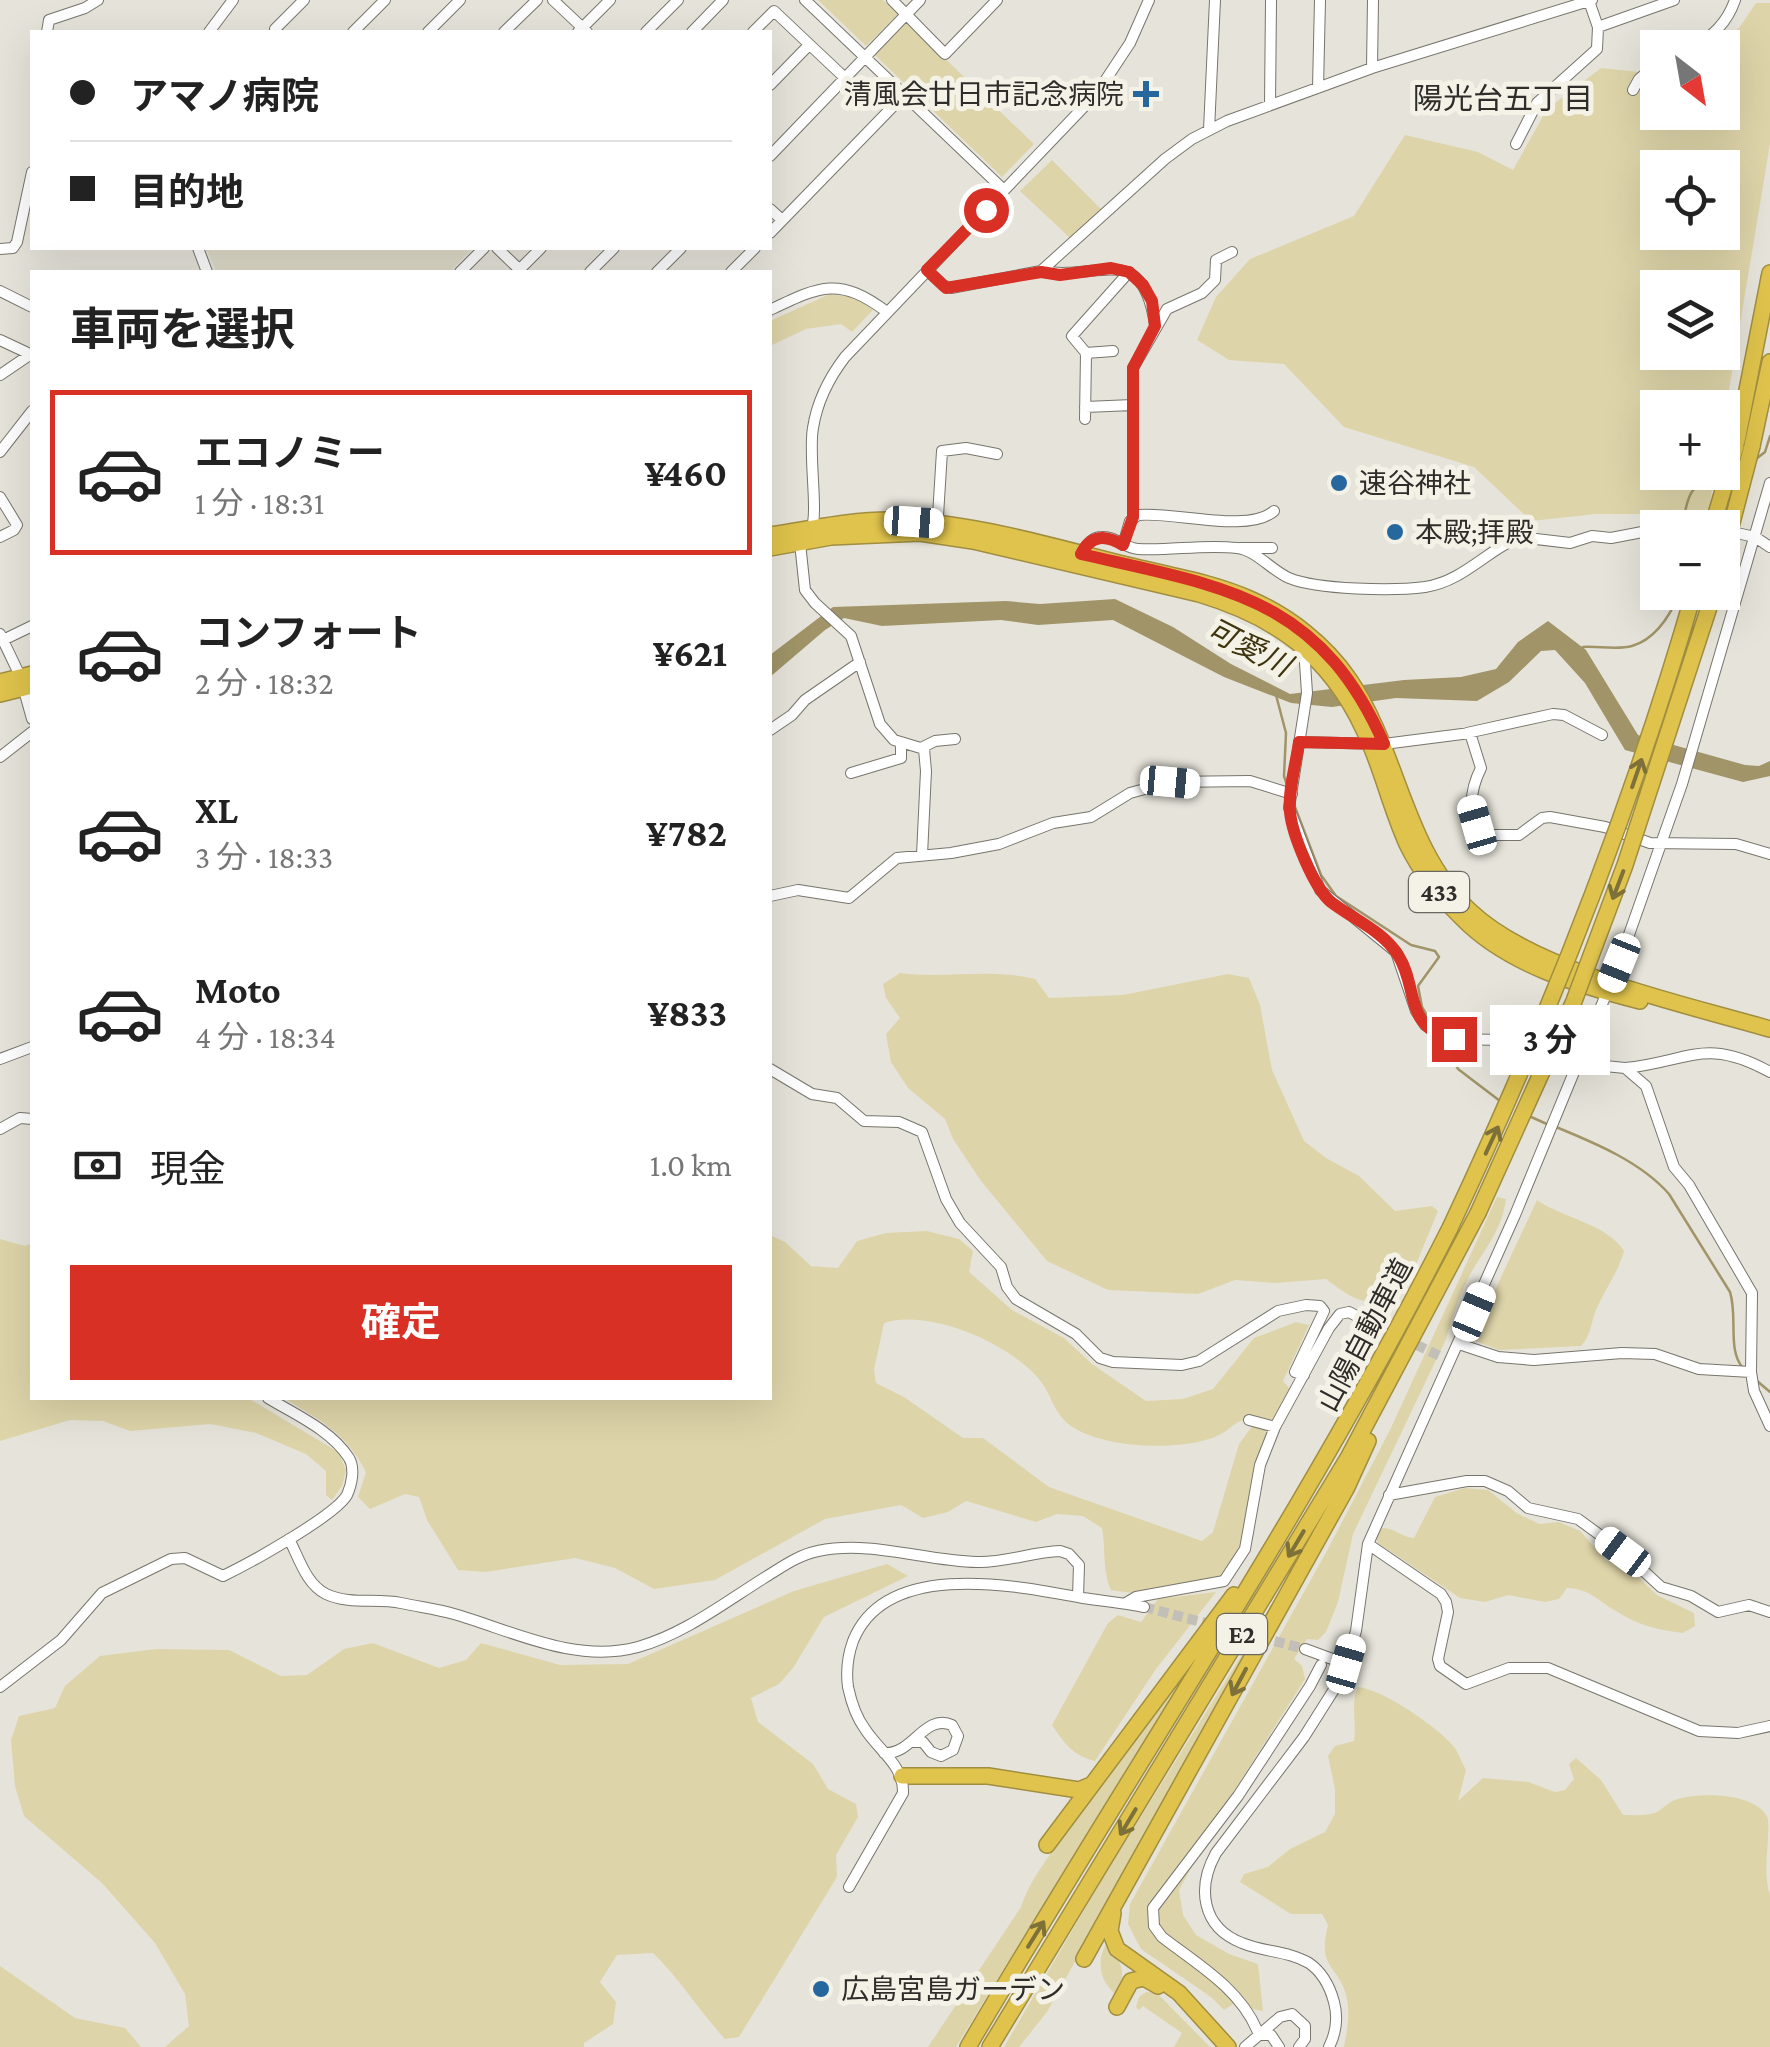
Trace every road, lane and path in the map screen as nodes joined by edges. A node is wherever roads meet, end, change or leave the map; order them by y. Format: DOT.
graph roads {
  1 [pos="98,0"];
  2 [pos="304,0"];
  3 [pos="384,0"];
  4 [pos="460,0"];
  5 [pos="536,0"];
  6 [pos="553,0"];
  7 [pos="610,0"];
  8 [pos="678,0"];
  9 [pos="723,0"];
  10 [pos="805,0"];
  11 [pos="892,0"];
  12 [pos="920,0"];
  13 [pos="997,0"];
  14 [pos="1149,0"];
  15 [pos="1215,0"];
  16 [pos="1271,0"];
  17 [pos="1320,0"];
  18 [pos="1373,0"];
  19 [pos="1590,0"];
  20 [pos="1674,0"];
  21 [pos="1735,0"];
  22 [pos="239,1"];
  23 [pos="84,4"];
  24 [pos="906,15"];
  25 [pos="1598,27"];
  26 [pos="48,30"];
  27 [pos="211,30"];
  28 [pos="276,30"];
  29 [pos="355,30"];
  30 [pos="430,30"];
  31 [pos="506,30"];
  32 [pos="581,30"];
  33 [pos="583,30"];
  34 [pos="648,30"];
  35 [pos="694,30"];
  36 [pos="755,30"];
  37 [pos="1716,30"];
  38 [pos="808,44"];
  39 [pos="865,58"];
  40 [pos="1372,68"];
  41 [pos="1640,77"];
  42 [pos="845,78"];
  43 [pos="772,83"];
  44 [pos="1318,88"];
  45 [pos="1633,90"];
  46 [pos="904,95"];
  47 [pos="1270,105"];
  48 [pos="1209,130"];
  49 [pos="1516,144"];
  50 [pos="772,154"];
  51 [pos="30,181"];
  52 [pos="1004,190"];
  53 [pos="772,211"];
  54 [pos="782,220"];
  55 [pos="772,230"];
  56 [pos="0,249"];
  57 [pos="482,250"];
  58 [pos="499,250"];
  59 [pos="539,250"];
  60 [pos="612,250"];
  61 [pos="679,250"];
  62 [pos="754,250"];
  63 [pos="1232,252"];
  64 [pos="462,270"];
  65 [pos="520,270"];
  66 [pos="522,270"];
  67 [pos="592,270"];
  68 [pos="659,270"];
  69 [pos="733,270"];
  70 [pos="927,270"];
  71 [pos="1041,272"];
  72 [pos="1129,272"];
  73 [pos="1770,272"];
  74 [pos="0,291"];
  75 [pos="30,306"];
  76 [pos="772,309"];
  77 [pos="887,312"];
  78 [pos="1155,326"];
  79 [pos="0,340"];
  80 [pos="1113,351"];
  81 [pos="1086,353"];
  82 [pos="30,354"];
  83 [pos="30,356"];
  84 [pos="1770,362"];
  85 [pos="0,375"];
  86 [pos="1133,405"];
  87 [pos="30,414"];
  88 [pos="1744,446"];
  89 [pos="0,452"];
  90 [pos="997,454"];
  91 [pos="1770,484"];
  92 [pos="0,497"];
  93 [pos="1720,510"];
  94 [pos="1732,510"];
  95 [pos="1274,511"];
  96 [pos="938,516"];
  97 [pos="1133,517"];
  98 [pos="817,523"];
  99 [pos="1640,532"];
  100 [pos="1740,534"];
  101 [pos="772,535"];
  102 [pos="0,536"];
  103 [pos="1755,537"];
  104 [pos="800,543"];
  105 [pos="1123,545"];
  106 [pos="1770,547"];
  107 [pos="772,548"];
  108 [pos="1240,548"];
  109 [pos="1272,548"];
  110 [pos="1080,560"];
  111 [pos="1689,610"];
  112 [pos="1708,610"];
  113 [pos="30,627"];
  114 [pos="1,638"];
  115 [pos="1304,647"];
  116 [pos="860,662"];
  117 [pos="0,682"];
  118 [pos="1346,686"];
  119 [pos="28,687"];
  120 [pos="0,694"];
  121 [pos="772,729"];
  122 [pos="1467,733"];
  123 [pos="30,734"];
  124 [pos="1602,735"];
  125 [pos="955,739"];
  126 [pos="1299,742"];
  127 [pos="901,744"];
  128 [pos="1377,744"];
  129 [pos="922,748"];
  130 [pos="0,757"];
  131 [pos="851,773"];
  132 [pos="1292,794"];
  133 [pos="1661,844"];
  134 [pos="1770,854"];
  135 [pos="922,855"];
  136 [pos="772,896"];
  137 [pos="1608,988"];
  138 [pos="1770,1030"];
  139 [pos="30,1049"];
  140 [pos="0,1059"];
  141 [pos="1576,1062"];
  142 [pos="1625,1068"];
  143 [pos="772,1070"];
  144 [pos="1770,1072"];
  145 [pos="30,1119"];
  146 [pos="0,1129"];
  147 [pos="1426,1314"];
  148 [pos="1362,1319"];
  149 [pos="1460,1344"];
  150 [pos="1751,1372"];
  151 [pos="1304,1375"];
  152 [pos="1360,1398"];
  153 [pos="271,1400"];
  154 [pos="1250,1420"];
  155 [pos="1770,1426"];
  156 [pos="1275,1427"];
  157 [pos="1389,1495"];
  158 [pos="289,1538"];
  159 [pos="1368,1544"];
  160 [pos="1078,1597"];
  161 [pos="1125,1604"];
  162 [pos="1144,1608"];
  163 [pos="1770,1612"];
  164 [pos="1304,1649"];
  165 [pos="1346,1664"];
  166 [pos="1320,1665"];
  167 [pos="0,1687"];
  168 [pos="1770,1726"];
  169 [pos="912,1742"];
  170 [pos="884,1753"];
  171 [pos="902,1776"];
  172 [pos="1093,1784"];
  173 [pos="1068,1818"];
  174 [pos="1048,1844"];
  175 [pos="849,1887"];
  176 [pos="1118,1894"];
  177 [pos="1084,1959"];
  178 [pos="1117,2007"];
  179 [pos="1258,2032"];
  180 [pos="968,2047"];
  181 [pos="990,2047"];
  182 [pos="1225,2047"];
  183 [pos="1245,2047"];
  184 [pos="1279,2047"];
  185 [pos="1299,2047"];
  186 [pos="1329,2047"];
  1 -- 23 [label="street"];
  2 -- 28 [label="street"];
  3 -- 29 [label="street"];
  4 -- 30 [label="street"];
  5 -- 31 [label="street"];
  6 -- 32 [label="street"];
  7 -- 33 [label="street"];
  8 -- 34 [label="street"];
  9 -- 35 [label="street"];
  10 -- 39 [label="street"];
  11 -- 24 [label="street"];
  12 -- 24 [label="street"];
  13 -- 24 [label="street"];
  14 -- 52 [label="street"];
  15 -- 48 [label="street"];
  16 -- 47 [label="street"];
  17 -- 44 [label="street"];
  18 -- 40 [label="street"];
  19 -- 25 [label="street"];
  19 -- 40 [label="street"];
  20 -- 25 [label="street"];
  21 -- 37 [label="street"];
  22 -- 27 [label="street"];
  23 -- 26 [label="street"];
  24 -- 39 [label="street"];
  25 -- 49 [label="street"];
  36 -- 38 [label="street"];
  38 -- 42 [label="street"];
  38 -- 43 [label="street"];
  39 -- 42 [label="street"];
  39 -- 46 [label="street"];
  40 -- 44 [label="street"];
  41 -- 45 [label="street"];
  42 -- 50 [label="street"];
  44 -- 47 [label="street"];
  46 -- 52 [label="street"];
  46 -- 54 [label="street"];
  47 -- 48 [label="street"];
  48 -- 71 [label="street"];
  51 -- 56 [label="street"];
  52 -- 70 [label="street"];
  53 -- 54 [label="street"];
  54 -- 55 [label="street"];
  57 -- 64 [label="street"];
  58 -- 65 [label="street"];
  59 -- 66 [label="street"];
  60 -- 67 [label="street"];
  61 -- 68 [label="street"];
  62 -- 69 [label="street"];
  63 -- 78 [label="street"];
  70 -- 71 [label="street"];
  70 -- 77 [label="street"];
  71 -- 72 [label="street"];
  72 -- 78 [label="street"];
  72 -- 81 [label="street"];
  73 -- 88 [label="highway"];
  74 -- 75 [label="street"];
  76 -- 77 [label="street"];
  77 -- 98 [label="street"];
  78 -- 86 [label="street"];
  79 -- 82 [label="street"];
  80 -- 81 [label="street"];
  81 -- 86 [label="street"];
  83 -- 85 [label="street"];
  84 -- 88 [label="highway"];
  86 -- 97 [label="street"];
  87 -- 89 [label="street"];
  88 -- 93 [label="highway, bridge"];
  88 -- 94 [label="highway, bridge"];
  90 -- 96 [label="street"];
  91 -- 103 [label="street"];
  92 -- 102 [label="street"];
  95 -- 97 [label="street"];
  97 -- 105 [label="street"];
  98 -- 101 [label="highway, 433"];
  98 -- 104 [label="street"];
  98 -- 110 [label="highway, 433"];
  99 -- 108 [label="street"];
  100 -- 103 [label="street"];
  103 -- 106 [label="street"];
  103 -- 133 [label="street"];
  104 -- 107 [label="highway, 433"];
  104 -- 110 [label="highway, 433"];
  104 -- 116 [label="street"];
  105 -- 108 [label="street"];
  105 -- 110 [label="street"];
  108 -- 109 [label="street"];
  110 -- 115 [label="highway, 433"];
  110 -- 118 [label="highway, 433"];
  152 -- 111 [label="highway, 山陽自動車道 / E2, one-way, bridge"];
  112 -- 147 [label="highway, 山陽自動車道 / E2, one-way, bridge"];
  113 -- 114 [label="street"];
  114 -- 119 [label="street"];
  115 -- 118 [label="highway, 433"];
  115 -- 126 [label="street"];
  116 -- 121 [label="street"];
  116 -- 127 [label="street"];
  117 -- 119 [label="highway"];
  118 -- 128 [label="highway, 433"];
  119 -- 120 [label="highway"];
  122 -- 124 [label="street"];
  122 -- 128 [label="street"];
  122 -- 133 [label="street"];
  123 -- 130 [label="street"];
  125 -- 129 [label="street"];
  126 -- 128 [label="street"];
  126 -- 132 [label="street"];
  127 -- 129 [label="street"];
  127 -- 131 [label="street"];
  128 -- 137 [label="highway, 433"];
  129 -- 135 [label="street"];
  132 -- 135 [label="street"];
  132 -- 141 [label="street"];
  133 -- 134 [label="street"];
  133 -- 137 [label="street"];
  135 -- 136 [label="street"];
  137 -- 138 [label="highway, 433"];
  137 -- 141 [label="street"];
  139 -- 140 [label="street"];
  141 -- 142 [label="street"];
  141 -- 149 [label="street"];
  142 -- 144 [label="street"];
  142 -- 150 [label="street"];
  143 -- 151 [label="street"];
  145 -- 146 [label="street"];
  147 -- 176 [label="highway, one-way"];
  147 -- 181 [label="highway, 山陽自動車道 / E2, one-way"];
  148 -- 151 [label="street"];
  149 -- 150 [label="street"];
  149 -- 157 [label="street"];
  150 -- 155 [label="street"];
  151 -- 156 [label="street"];
  152 -- 172 [label="highway"];
  180 -- 152 [label="highway, 山陽自動車道 / E2, one-way"];
  153 -- 158 [label="street"];
  154 -- 156 [label="street"];
  156 -- 161 [label="street"];
  157 -- 159 [label="street"];
  157 -- 163 [label="street"];
  158 -- 160 [label="street"];
  158 -- 167 [label="street"];
  159 -- 165 [label="street"];
  159 -- 168 [label="street"];
  160 -- 161 [label="street"];
  160 -- 170 [label="street"];
  161 -- 162 [label="street"];
  164 -- 165 [label="street"];
  165 -- 186 [label="street"];
  166 -- 179 [label="street"];
  169 -- 170 [label="street"];
  170 -- 171 [label="street"];
  171 -- 172 [label="highway"];
  171 -- 173 [label="highway"];
  171 -- 175 [label="street"];
  172 -- 173 [label="highway"];
  173 -- 174 [label="highway"];
  176 -- 177 [label="highway"];
  176 -- 182 [label="highway"];
  178 -- 182 [label="highway"];
  179 -- 183 [label="street"];
  179 -- 184 [label="street"];
  179 -- 185 [label="street"];
}
